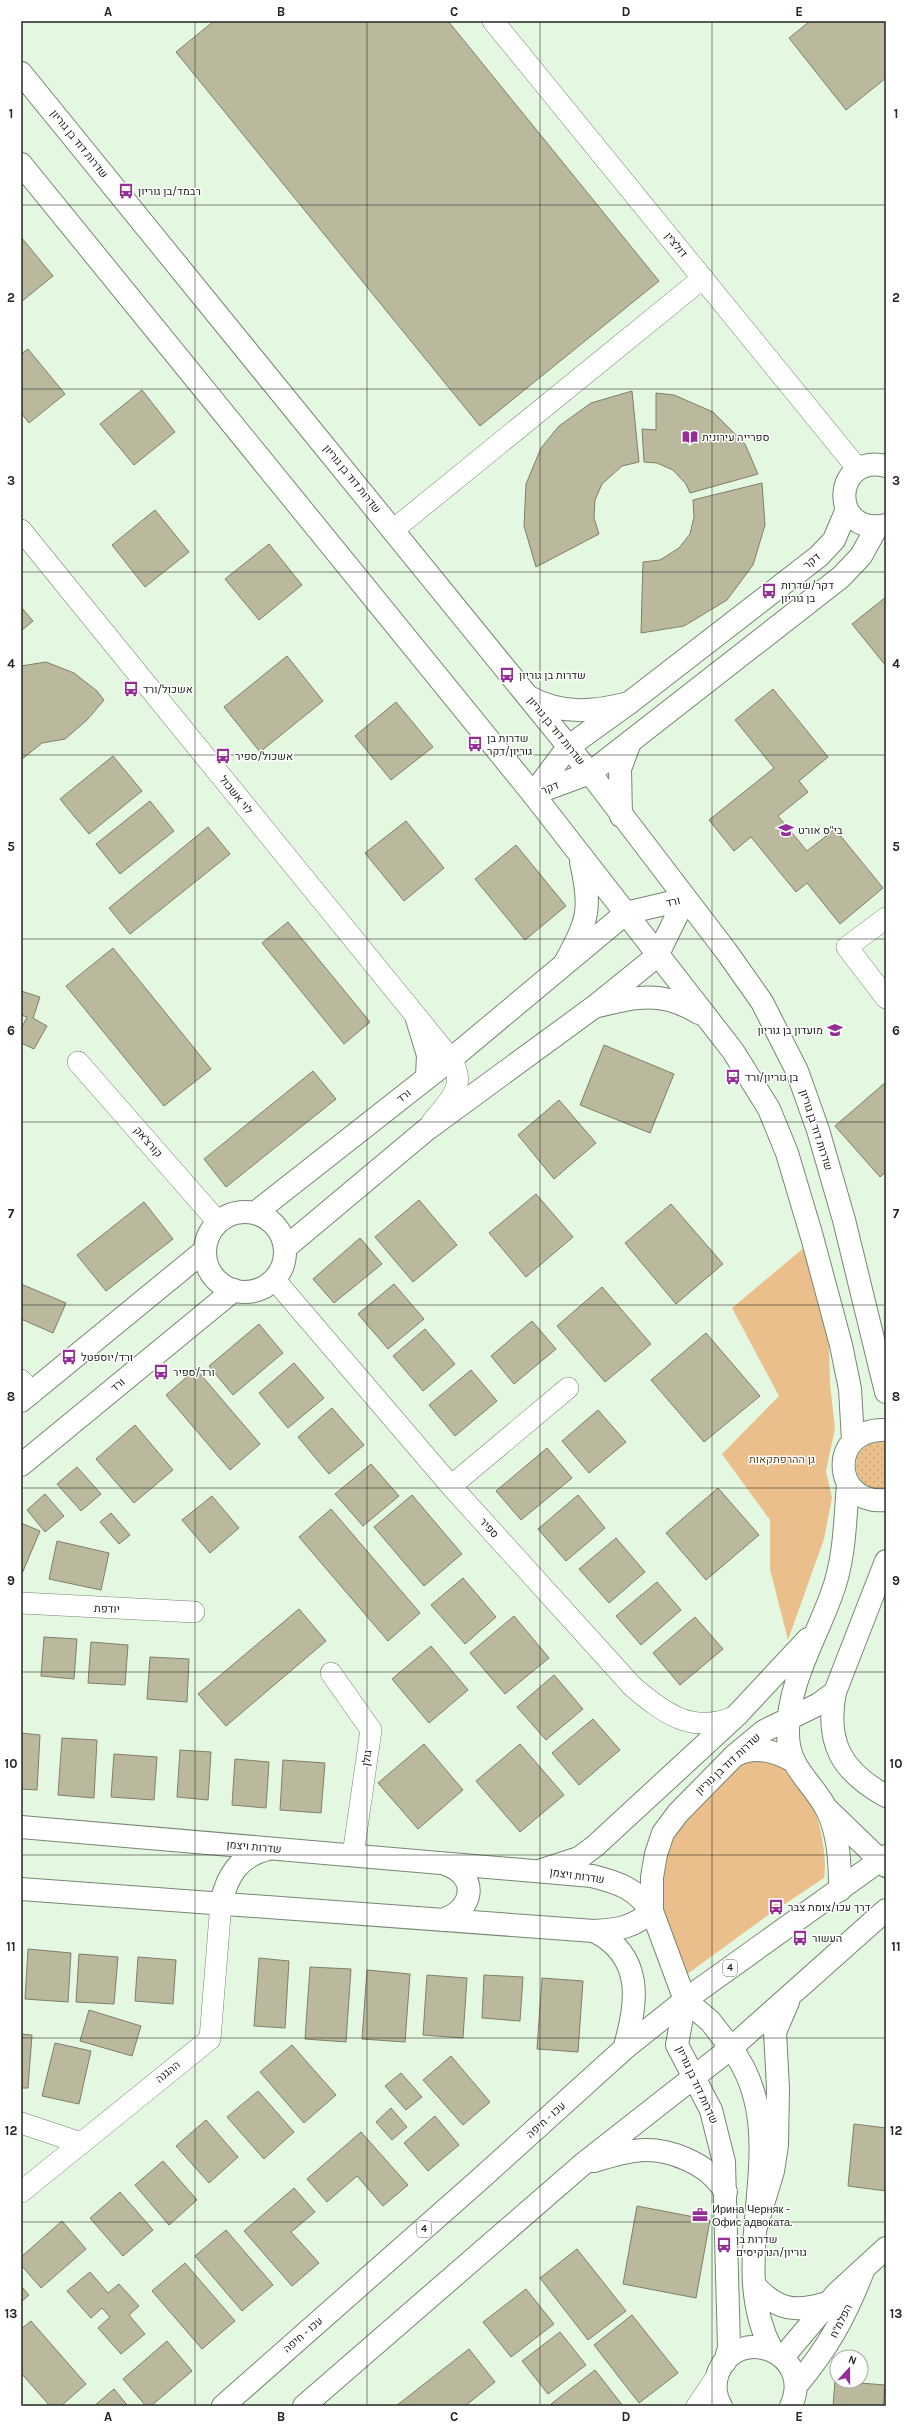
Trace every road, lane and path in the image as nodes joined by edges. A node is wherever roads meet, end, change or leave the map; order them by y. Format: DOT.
graph roads {
  1 [pos="493,21"];
  2 [pos="21,73"];
  3 [pos="21,164"];
  4 [pos="703,278"];
  5 [pos="886,466"];
  6 [pos="858,469"];
  7 [pos="847,510"];
  8 [pos="882,526"];
  9 [pos="21,530"];
  10 [pos="393,530"];
  11 [pos="527,696"];
  12 [pos="628,703"];
  13 [pos="630,742"];
  14 [pos="568,746"];
  15 [pos="590,773"];
  16 [pos="533,794"];
  17 [pos="621,816"];
  18 [pos="580,857"];
  19 [pos="685,899"];
  20 [pos="626,913"];
  21 [pos="886,918"];
  22 [pos="657,956"];
  23 [pos="566,963"];
  24 [pos="886,998"];
  25 [pos="594,1007"];
  26 [pos="417,1019"];
  27 [pos="710,1020"];
  28 [pos="451,1059"];
  29 [pos="78,1062"];
  30 [pos="427,1078"];
  31 [pos="426,1130"];
  32 [pos="255,1213"];
  33 [pos="218,1222"];
  34 [pos="285,1248"];
  35 [pos="204,1251"];
  36 [pos="274,1280"];
  37 [pos="234,1290"];
  38 [pos="568,1388"];
  39 [pos="25,1391"];
  40 [pos="886,1392"];
  41 [pos="886,1430"];
  42 [pos="854,1440"];
  43 [pos="21,1465"];
  44 [pos="848,1483"];
  45 [pos="451,1486"];
  46 [pos="886,1500"];
  47 [pos="886,1561"];
  48 [pos="21,1603"];
  49 [pos="194,1612"];
  50 [pos="820,1622"];
  51 [pos="331,1673"];
  52 [pos="835,1692"];
  53 [pos="736,1716"];
  54 [pos="789,1717"];
  55 [pos="735,1755"];
  56 [pos="792,1761"];
  57 [pos="886,1796"];
  58 [pos="827,1809"];
  59 [pos="21,1827"];
  60 [pos="271,1848"];
  61 [pos="353,1855"];
  62 [pos="884,1861"];
  63 [pos="444,1863"];
  64 [pos="539,1871"];
  65 [pos="21,1889"];
  66 [pos="840,1890"];
  67 [pos="221,1903"];
  68 [pos="886,1910"];
  69 [pos="652,1911"];
  70 [pos="442,1920"];
  71 [pos="594,1931"];
  72 [pos="792,1994"];
  73 [pos="685,2000"];
  74 [pos="731,2048"];
  75 [pos="624,2049"];
  76 [pos="694,2077"];
  77 [pos="21,2123"];
  78 [pos="81,2143"];
  79 [pos="583,2164"];
  80 [pos="21,2192"];
  81 [pos="726,2192"];
  82 [pos="756,2227"];
  83 [pos="886,2248"];
  84 [pos="863,2270"];
  85 [pos="754,2285"];
  86 [pos="827,2303"];
  87 [pos="777,2353"];
  88 [pos="720,2370"];
  89 [pos="794,2399"];
  90 [pos="223,2406"];
  91 [pos="304,2406"];
  92 [pos="697,2406"];
  93 [pos="721,2406"];
  1 -- 4 [label="street, דולצ'ין"];
  2 -- 10 [label="main road, שדרות דוד בן גוריון"];
  3 -- 16 [label="main road"];
  4 -- 6 [label="street, דולצ'ין"];
  4 -- 10 [label="street"];
  5 -- 6 [label="main road"];
  6 -- 7 [label="main road"];
  7 -- 8 [label="main road"];
  7 -- 12 [label="main road, דקר"];
  8 -- 13 [label="main road, דקר"];
  9 -- 26 [label="street, לוי אשכול"];
  10 -- 11 [label="main road, שדרות דוד בן גוריון"];
  11 -- 12 [label="main road"];
  11 -- 14 [label="main road, שדרות דוד בן גוריון"];
  12 -- 14 [label="main road, דקר"];
  13 -- 15 [label="main road, דקר"];
  13 -- 17 [label="main road"];
  14 -- 15 [label="main road, שדרות דוד בן גוריון"];
  14 -- 16 [label="main road, דקר"];
  15 -- 16 [label="main road, דקר"];
  15 -- 17 [label="main road, שדרות דוד בן גוריון"];
  16 -- 18 [label="main road"];
  17 -- 19 [label="main road, שדרות דוד בן גוריון"];
  18 -- 20 [label="main road"];
  18 -- 23 [label="main road"];
  19 -- 20 [label="main road, ורד"];
  19 -- 22 [label="main road, ורד"];
  19 -- 40 [label="main road, שדרות דוד בן גוריון"];
  20 -- 22 [label="main road"];
  20 -- 23 [label="main road, ורד"];
  21 -- 24 [label="street"];
  22 -- 25 [label="main road, ורד"];
  22 -- 27 [label="main road"];
  23 -- 28 [label="main road, ורד"];
  25 -- 27 [label="main road"];
  25 -- 31 [label="main road, ורד"];
  26 -- 28 [label="street, לוי אשכול"];
  26 -- 30 [label="main road"];
  27 -- 42 [label="main road"];
  28 -- 30 [label="main road, ורד"];
  28 -- 31 [label="street, לוי אשכול"];
  29 -- 33 [label="street, קורצ'אק"];
  30 -- 32 [label="main road, ורד"];
  31 -- 34 [label="main road, ורד"];
  32 -- 33 [label="main road"];
  32 -- 34 [label="main road"];
  33 -- 35 [label="main road"];
  34 -- 36 [label="main road"];
  35 -- 37 [label="main road"];
  35 -- 39 [label="main road"];
  36 -- 37 [label="main road"];
  36 -- 45 [label="street, ספיר"];
  37 -- 43 [label="main road, ורד"];
  38 -- 45 [label="street"];
  41 -- 42 [label="main road"];
  42 -- 44 [label="main road"];
  44 -- 46 [label="main road"];
  44 -- 50 [label="main road"];
  45 -- 53 [label="street, ספיר"];
  47 -- 52 [label="main road"];
  48 -- 49 [label="street, יודפת"];
  50 -- 53 [label="main road"];
  50 -- 54 [label="main road"];
  51 -- 61 [label="street, גולן"];
  52 -- 54 [label="main road, שדרות דוד בן גוריון"];
  52 -- 57 [label="main road"];
  53 -- 64 [label="main road"];
  54 -- 55 [label="main road, שדרות דוד בן גוריון"];
  54 -- 56 [label="main road"];
  55 -- 56 [label="main road"];
  55 -- 69 [label="main road, שדרות דוד בן גוריון"];
  56 -- 58 [label="main road"];
  58 -- 62 [label="main road"];
  58 -- 66 [label="main road"];
  59 -- 60 [label="main road, שדרות ויצמן"];
  60 -- 61 [label="main road, שדרות ויצמן"];
  60 -- 67 [label="main road"];
  61 -- 63 [label="main road, שדרות ויצמן"];
  62 -- 66 [label="main road, עכו - חיפה / 4"];
  63 -- 64 [label="main road, שדרות ויצמן"];
  63 -- 70 [label="main road"];
  64 -- 69 [label="main road, שדרות ויצמן"];
  65 -- 67 [label="main road"];
  66 -- 73 [label="main road, עכו - חיפה / 4"];
  67 -- 70 [label="main road"];
  67 -- 78 [label="street, ההגנה"];
  68 -- 72 [label="main road"];
  69 -- 71 [label="main road"];
  69 -- 73 [label="main road, שדרות דוד בן גוריון"];
  70 -- 71 [label="main road"];
  71 -- 75 [label="main road"];
  72 -- 74 [label="main road"];
  72 -- 82 [label="main road"];
  73 -- 74 [label="main road, שדרות דוד בן גוריון"];
  73 -- 75 [label="main road, עכו - חיפה / 4"];
  73 -- 76 [label="main road, שדרות דוד בן גוריון"];
  74 -- 76 [label="main road"];
  74 -- 82 [label="main road, שדרות דוד בן גוריון"];
  75 -- 90 [label="main road, עכו - חיפה / 4"];
  76 -- 79 [label="main road"];
  76 -- 81 [label="main road, שדרות דוד בן גוריון"];
  77 -- 78 [label="street"];
  78 -- 80 [label="street, ההגנה"];
  79 -- 81 [label="main road"];
  79 -- 91 [label="main road"];
  81 -- 88 [label="main road, שדרות דוד בן גוריון"];
  82 -- 85 [label="main road, שדרות דוד בן גוריון"];
  83 -- 84 [label="main road, הפלמ\"ח"];
  84 -- 86 [label="main road, הפלמ\"ח"];
  84 -- 89 [label="main road, הפלמ\"ח"];
  85 -- 86 [label="main road"];
  85 -- 87 [label="main road, שדרות דוד בן גוריון"];
  86 -- 87 [label="main road, הפלמ\"ח"];
  87 -- 88 [label="main road"];
  87 -- 89 [label="main road, שדרות דוד בן גוריון"];
  88 -- 92 [label="street"];
  88 -- 93 [label="main road"];
}
